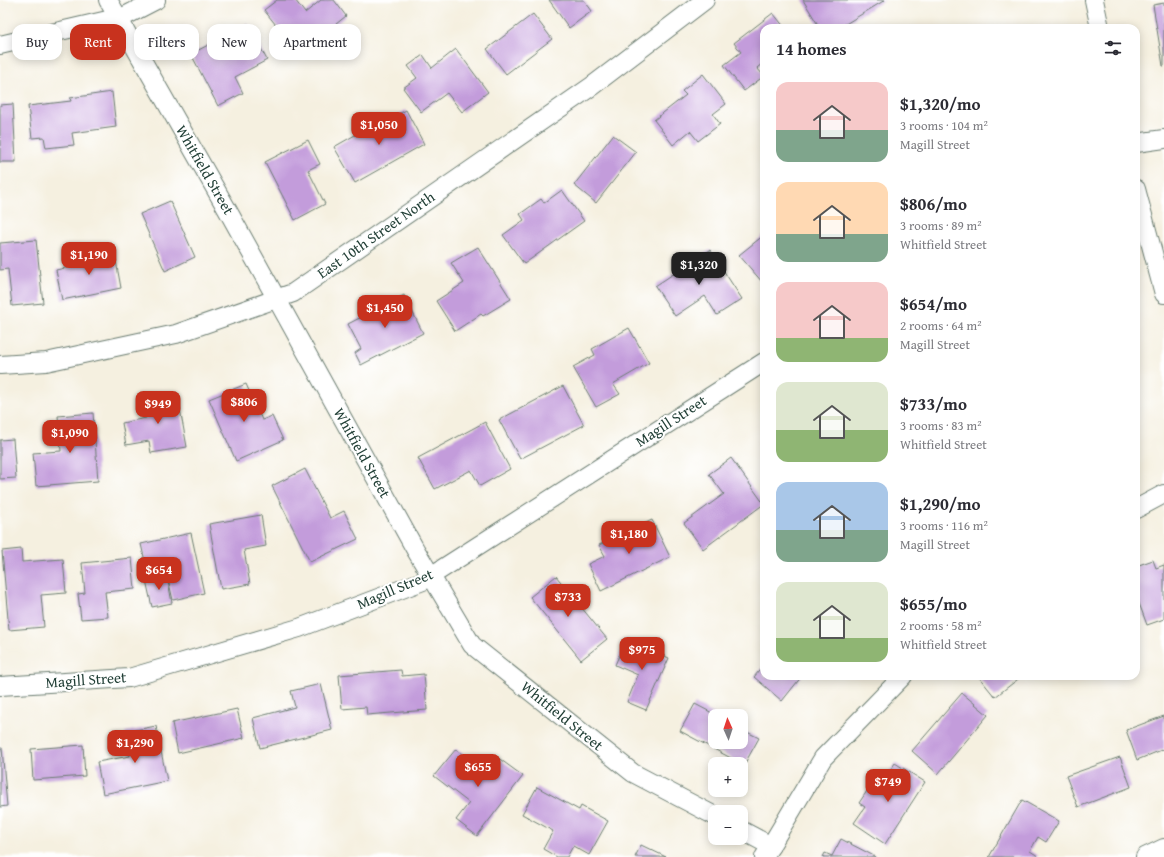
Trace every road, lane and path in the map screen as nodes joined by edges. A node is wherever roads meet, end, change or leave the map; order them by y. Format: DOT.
graph roads {
  1 [pos="108,0"];
  2 [pos="156,0"];
  3 [pos="705,0"];
  4 [pos="1094,0"];
  5 [pos="119,18"];
  6 [pos="1099,24"];
  7 [pos="0,45"];
  8 [pos="1164,139"];
  9 [pos="1140,142"];
  10 [pos="1140,204"];
  11 [pos="1164,294"];
  12 [pos="277,298"];
  13 [pos="0,365"];
  14 [pos="760,365"];
  15 [pos="1164,494"];
  16 [pos="1140,507"];
  17 [pos="431,576"];
  18 [pos="899,680"];
  19 [pos="0,686"];
  20 [pos="708,812"];
  21 [pos="748,835"];
  22 [pos="1164,848"];
  23 [pos="768,851"];
  24 [pos="1145,857"];
  1 -- 5 [label="street, Whitfield Street"];
  2 -- 5 [label="street"];
  3 -- 12 [label="street, East 10th Street North"];
  4 -- 6 [label="street"];
  5 -- 7 [label="street"];
  5 -- 12 [label="street, Whitfield Street"];
  8 -- 9 [label="street"];
  10 -- 11 [label="street"];
  12 -- 13 [label="street, East 10th Street North"];
  12 -- 17 [label="street, Whitfield Street"];
  14 -- 17 [label="street, Magill Street"];
  15 -- 16 [label="street"];
  17 -- 19 [label="street, Magill Street"];
  17 -- 20 [label="street, Whitfield Street"];
  18 -- 23 [label="street"];
  21 -- 23 [label="street"];
  22 -- 24 [label="street"];
}
